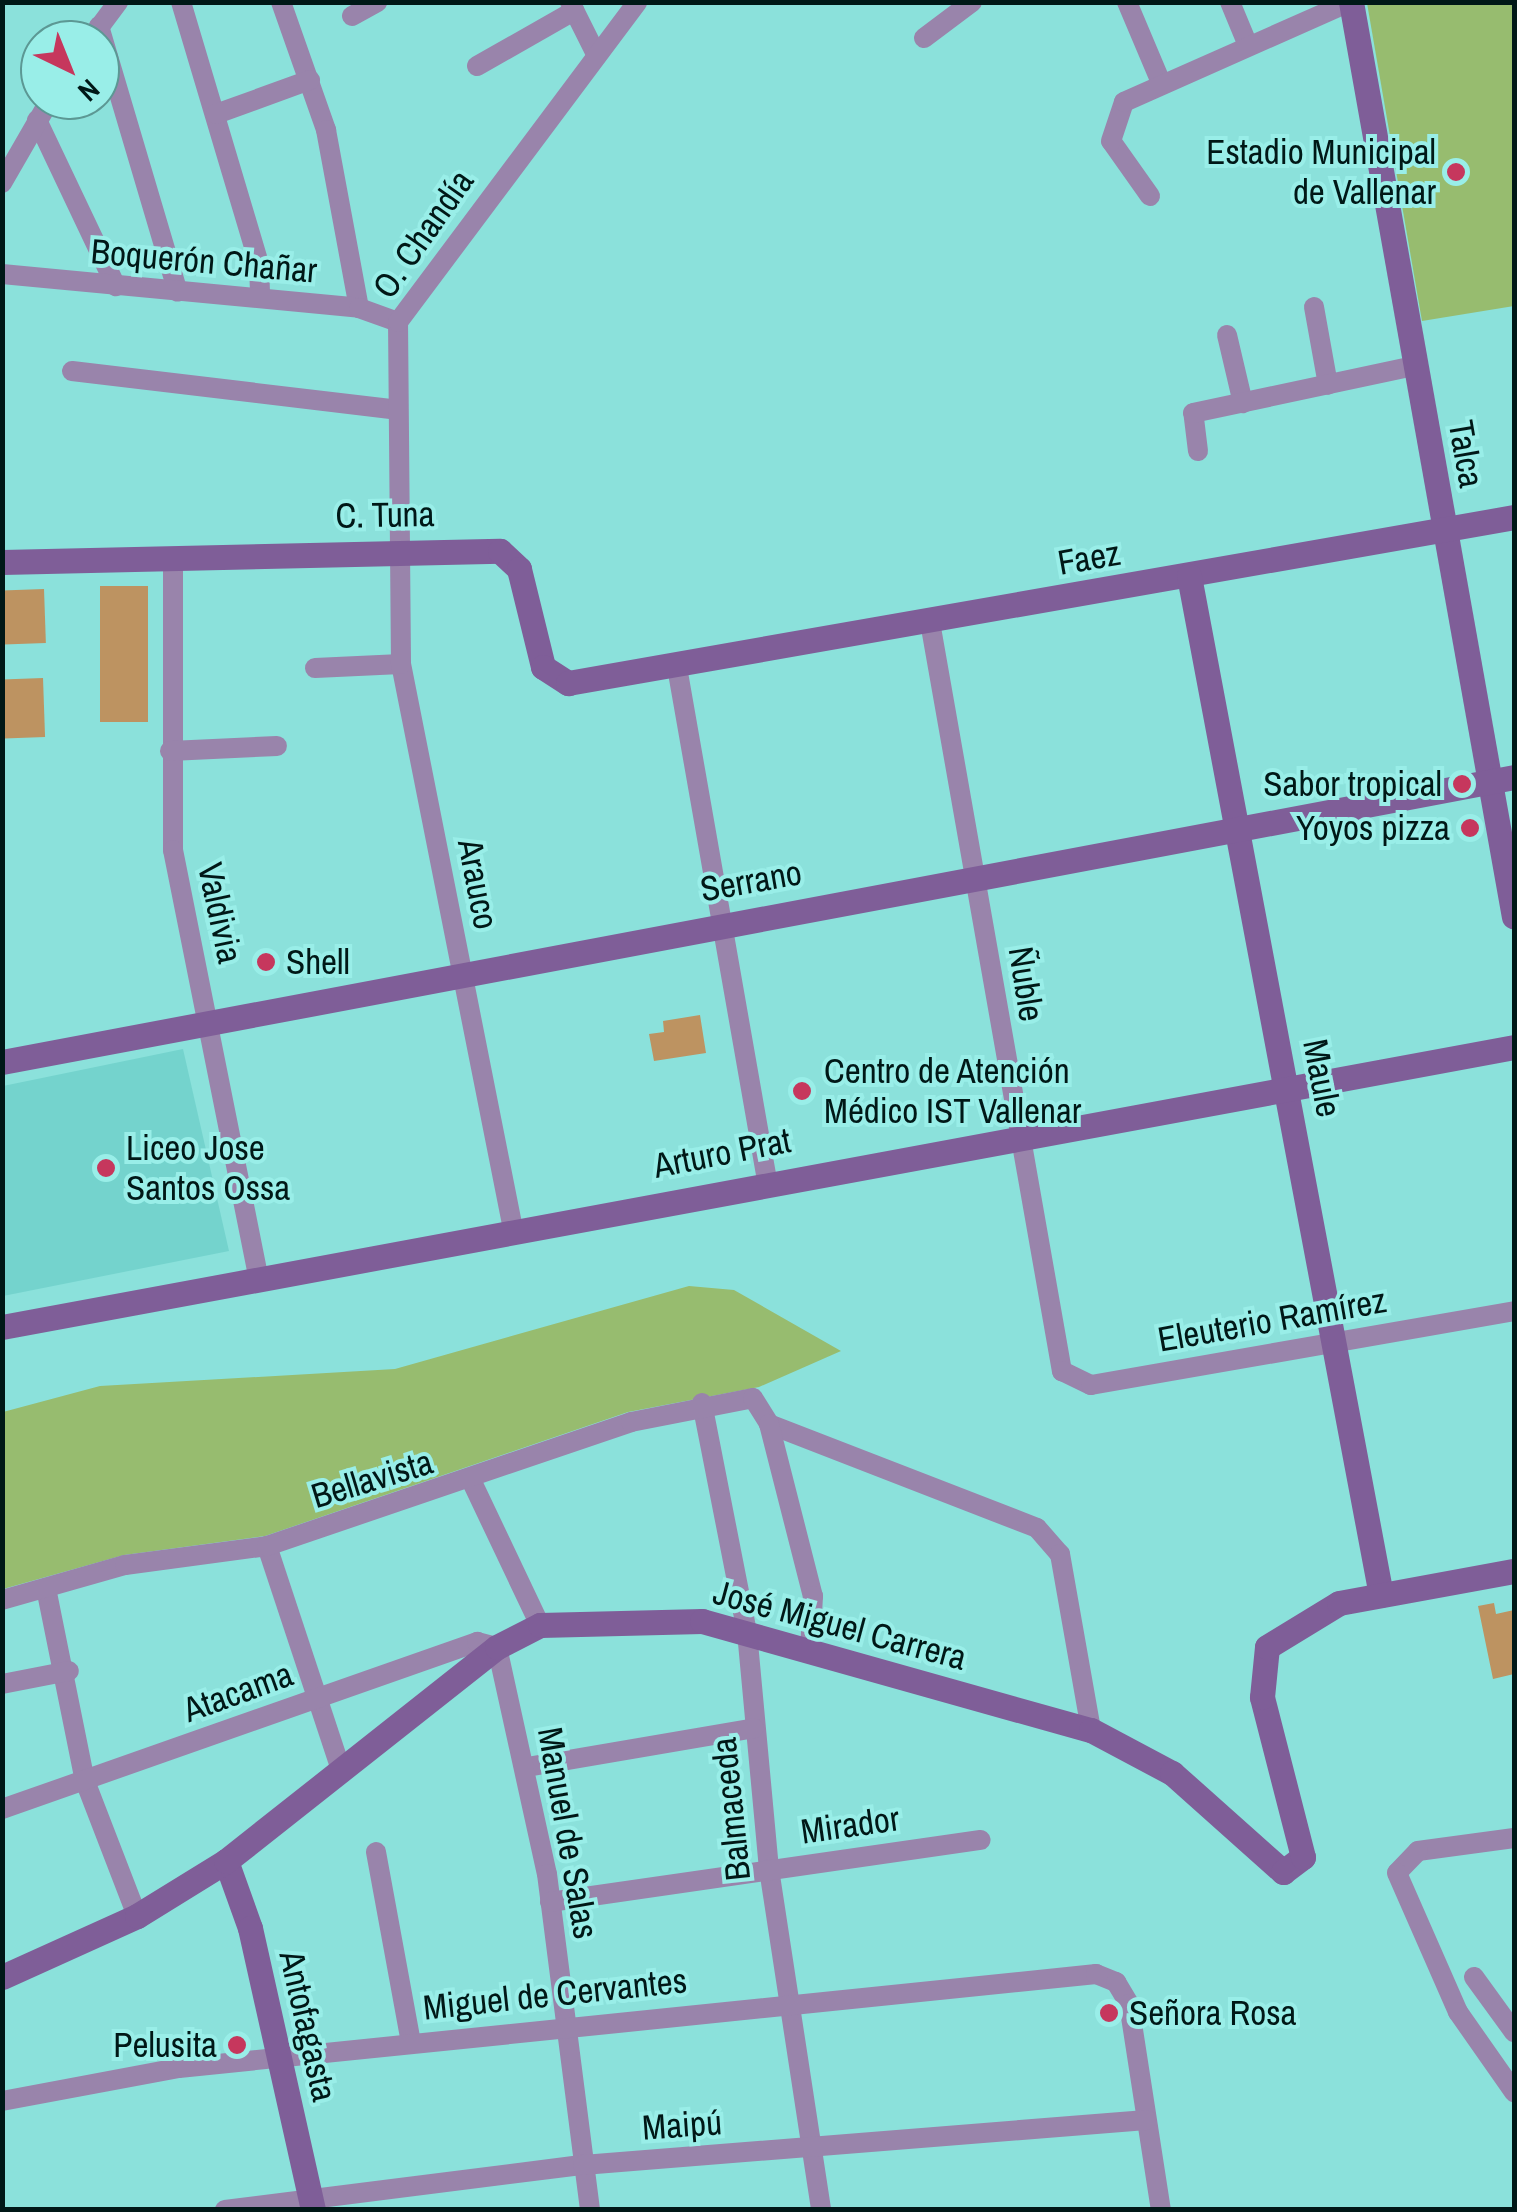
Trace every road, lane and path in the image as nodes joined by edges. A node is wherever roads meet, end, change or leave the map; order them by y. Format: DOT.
graph roads {
  1 [pos="181,2"];
  2 [pos="281,2"];
  3 [pos="377,2"];
  4 [pos="638,2"];
  5 [pos="1128,2"];
  6 [pos="1230,2"];
  7 [pos="1350,2"];
  8 [pos="961,6"];
  9 [pos="572,7"];
  10 [pos="352,16"];
  11 [pos="924,38"];
  12 [pos="1246,43"];
  13 [pos="598,56"];
  14 [pos="477,66"];
  15 [pos="310,80"];
  16 [pos="1160,80"];
  17 [pos="120,113"];
  18 [pos="216,114"];
  19 [pos="37,120"];
  20 [pos="2,183"];
  21 [pos="1150,196"];
  22 [pos="2,274"];
  23 [pos="116,286"];
  24 [pos="178,292"];
  25 [pos="260,298"];
  26 [pos="1314,307"];
  27 [pos="360,308"];
  28 [pos="398,322"];
  29 [pos="1227,336"];
  30 [pos="1416,366"];
  31 [pos="72,371"];
  32 [pos="1328,385"];
  33 [pos="1243,402"];
  34 [pos="393,409"];
  35 [pos="1198,451"];
  36 [pos="1514,517"];
  37 [pos="1443,530"];
  38 [pos="396,549"];
  39 [pos="173,558"];
  40 [pos="2,562"];
  41 [pos="1189,576"];
  42 [pos="930,622"];
  43 [pos="401,664"];
  44 [pos="676,667"];
  45 [pos="315,668"];
  46 [pos="277,746"];
  47 [pos="170,752"];
  48 [pos="1514,778"];
  49 [pos="1487,783"];
  50 [pos="1235,830"];
  51 [pos="975,876"];
  52 [pos="1514,918"];
  53 [pos="725,922"];
  54 [pos="461,969"];
  55 [pos="210,1020"];
  56 [pos="1514,1047"];
  57 [pos="2,1062"];
  58 [pos="1290,1088"];
  59 [pos="1018,1133"];
  60 [pos="768,1180"];
  61 [pos="513,1229"];
  62 [pos="258,1276"];
  63 [pos="1514,1311"];
  64 [pos="2,1327"];
  65 [pos="1332,1342"];
  66 [pos="1054,1356"];
  67 [pos="702,1403"];
  68 [pos="769,1424"];
  69 [pos="472,1482"];
  70 [pos="267,1546"];
  71 [pos="1514,1570"];
  72 [pos="46,1588"];
  73 [pos="1381,1595"];
  74 [pos="2,1600"];
  75 [pos="540,1625"];
  76 [pos="747,1632"];
  77 [pos="497,1647"];
  78 [pos="810,1649"];
  79 [pos="70,1670"];
  80 [pos="2,1684"];
  81 [pos="319,1698"];
  82 [pos="754,1728"];
  83 [pos="1091,1730"];
  84 [pos="527,1766"];
  85 [pos="342,1772"];
  86 [pos="85,1781"];
  87 [pos="2,1809"];
  88 [pos="1514,1838"];
  89 [pos="981,1840"];
  90 [pos="376,1852"];
  91 [pos="226,1861"];
  92 [pos="769,1870"];
  93 [pos="550,1902"];
  94 [pos="137,1916"];
  95 [pos="2,1977"];
  96 [pos="1474,1977"];
  97 [pos="789,2000"];
  98 [pos="1511,2018"];
  99 [pos="567,2028"];
  100 [pos="411,2042"];
  101 [pos="281,2061"];
  102 [pos="1514,2092"];
  103 [pos="2,2102"];
  104 [pos="1146,2120"];
  105 [pos="812,2149"];
  106 [pos="583,2165"];
  107 [pos="311,2201"];
  108 [pos="224,2210"];
  109 [pos="590,2210"];
  110 [pos="821,2210"];
  111 [pos="1161,2210"];
  1 -- 18 [label="street"];
  2 -- 15 [label="street"];
  3 -- 10 [label="street"];
  4 -- 13 [label="street, O. Chandía"];
  5 -- 16 [label="street"];
  6 -- 12 [label="street"];
  7 -- 12 [label="street"];
  7 -- 30 [label="main road, Talca"];
  8 -- 11 [label="street"];
  9 -- 13 [label="street"];
  9 -- 14 [label="street"];
  12 -- 16 [label="street"];
  13 -- 28 [label="street, O. Chandía"];
  15 -- 18 [label="street"];
  15 -- 27 [label="street"];
  16 -- 21 [label="street"];
  17 -- 24 [label="street"];
  18 -- 25 [label="street"];
  19 -- 20 [label="street"];
  19 -- 23 [label="street"];
  22 -- 23 [label="street, Boquerón Chañar"];
  23 -- 24 [label="street, Boquerón Chañar"];
  24 -- 25 [label="street, Boquerón Chañar"];
  25 -- 27 [label="street, Boquerón Chañar"];
  26 -- 32 [label="street"];
  27 -- 28 [label="street, Boquerón Chañar"];
  28 -- 34 [label="street, O. Chandía"];
  29 -- 33 [label="street"];
  30 -- 32 [label="street"];
  30 -- 37 [label="main road, Talca"];
  31 -- 34 [label="street"];
  32 -- 33 [label="street"];
  33 -- 35 [label="street"];
  34 -- 38 [label="street, O. Chandía"];
  36 -- 37 [label="main road, Faez"];
  37 -- 41 [label="main road, Faez"];
  37 -- 49 [label="main road, Talca"];
  38 -- 39 [label="main road, C. Tuna"];
  38 -- 43 [label="street, Arauco"];
  38 -- 44 [label="main road, C. Tuna"];
  39 -- 40 [label="main road, C. Tuna"];
  39 -- 47 [label="street, Valdivia"];
  41 -- 42 [label="main road, Faez"];
  41 -- 50 [label="main road, Maule"];
  42 -- 44 [label="main road, Faez"];
  42 -- 51 [label="street, Ñuble"];
  43 -- 45 [label="street"];
  43 -- 54 [label="street, Arauco"];
  44 -- 53 [label="street"];
  46 -- 47 [label="street"];
  47 -- 55 [label="street, Valdivia"];
  48 -- 49 [label="main road, Serrano"];
  49 -- 50 [label="main road, Serrano"];
  49 -- 52 [label="main road, Talca"];
  50 -- 51 [label="main road, Serrano"];
  50 -- 58 [label="main road, Maule"];
  51 -- 53 [label="main road, Serrano"];
  51 -- 59 [label="street, Ñuble"];
  53 -- 54 [label="main road, Serrano"];
  53 -- 60 [label="street"];
  54 -- 55 [label="main road, Serrano"];
  54 -- 61 [label="street, Arauco"];
  55 -- 57 [label="main road, Serrano"];
  55 -- 62 [label="street, Valdivia"];
  56 -- 58 [label="main road, Arturo Prat"];
  58 -- 59 [label="main road, Arturo Prat"];
  58 -- 65 [label="main road, Maule"];
  59 -- 60 [label="main road, Arturo Prat"];
  59 -- 66 [label="street, Ñuble"];
  60 -- 61 [label="main road, Arturo Prat"];
  61 -- 62 [label="main road, Arturo Prat"];
  62 -- 64 [label="main road, Arturo Prat"];
  63 -- 65 [label="street, Eleuterio Ramírez"];
  65 -- 66 [label="street, Eleuterio Ramírez"];
  65 -- 73 [label="main road, Maule"];
  67 -- 68 [label="street, Bellavista"];
  67 -- 69 [label="street, Bellavista"];
  67 -- 76 [label="street, Balmaceda"];
  68 -- 78 [label="street"];
  68 -- 83 [label="street"];
  69 -- 70 [label="street, Bellavista"];
  69 -- 75 [label="street"];
  70 -- 72 [label="street, Bellavista"];
  70 -- 81 [label="street"];
  71 -- 73 [label="main road"];
  72 -- 74 [label="street, Bellavista"];
  72 -- 79 [label="street"];
  73 -- 83 [label="main road, José Miguel Carrera"];
  75 -- 76 [label="main road, José Miguel Carrera"];
  75 -- 77 [label="main road, José Miguel Carrera"];
  76 -- 78 [label="main road, José Miguel Carrera"];
  76 -- 82 [label="street, Balmaceda"];
  77 -- 81 [label="street, Atacama"];
  77 -- 84 [label="street, Manuel de Salas"];
  77 -- 85 [label="main road, José Miguel Carrera"];
  78 -- 83 [label="main road, José Miguel Carrera"];
  79 -- 80 [label="street"];
  79 -- 86 [label="street"];
  81 -- 85 [label="street"];
  81 -- 86 [label="street, Atacama"];
  82 -- 84 [label="street"];
  82 -- 92 [label="street, Balmaceda"];
  84 -- 93 [label="street, Manuel de Salas"];
  85 -- 91 [label="main road, José Miguel Carrera"];
  86 -- 87 [label="street, Atacama"];
  86 -- 94 [label="street"];
  88 -- 102 [label="street"];
  89 -- 92 [label="street, Mirador"];
  90 -- 100 [label="street"];
  91 -- 94 [label="main road, José Miguel Carrera"];
  91 -- 101 [label="main road, Antofagasta"];
  92 -- 93 [label="street, Mirador"];
  92 -- 97 [label="street, Balmaceda"];
  93 -- 99 [label="street, Manuel de Salas"];
  94 -- 95 [label="main road, José Miguel Carrera"];
  96 -- 98 [label="street"];
  97 -- 99 [label="street, Miguel de Cervantes"];
  97 -- 104 [label="street, Miguel de Cervantes"];
  97 -- 105 [label="street, Balmaceda"];
  99 -- 100 [label="street, Miguel de Cervantes"];
  99 -- 106 [label="street, Manuel de Salas"];
  100 -- 101 [label="street, Miguel de Cervantes"];
  101 -- 103 [label="street, Miguel de Cervantes"];
  101 -- 107 [label="main road, Antofagasta"];
  104 -- 105 [label="street, Maipú"];
  104 -- 111 [label="street"];
  105 -- 106 [label="street, Maipú"];
  105 -- 110 [label="street, Balmaceda"];
  106 -- 107 [label="street, Maipú"];
  106 -- 109 [label="street, Manuel de Salas"];
  107 -- 108 [label="street, Maipú"];
}
